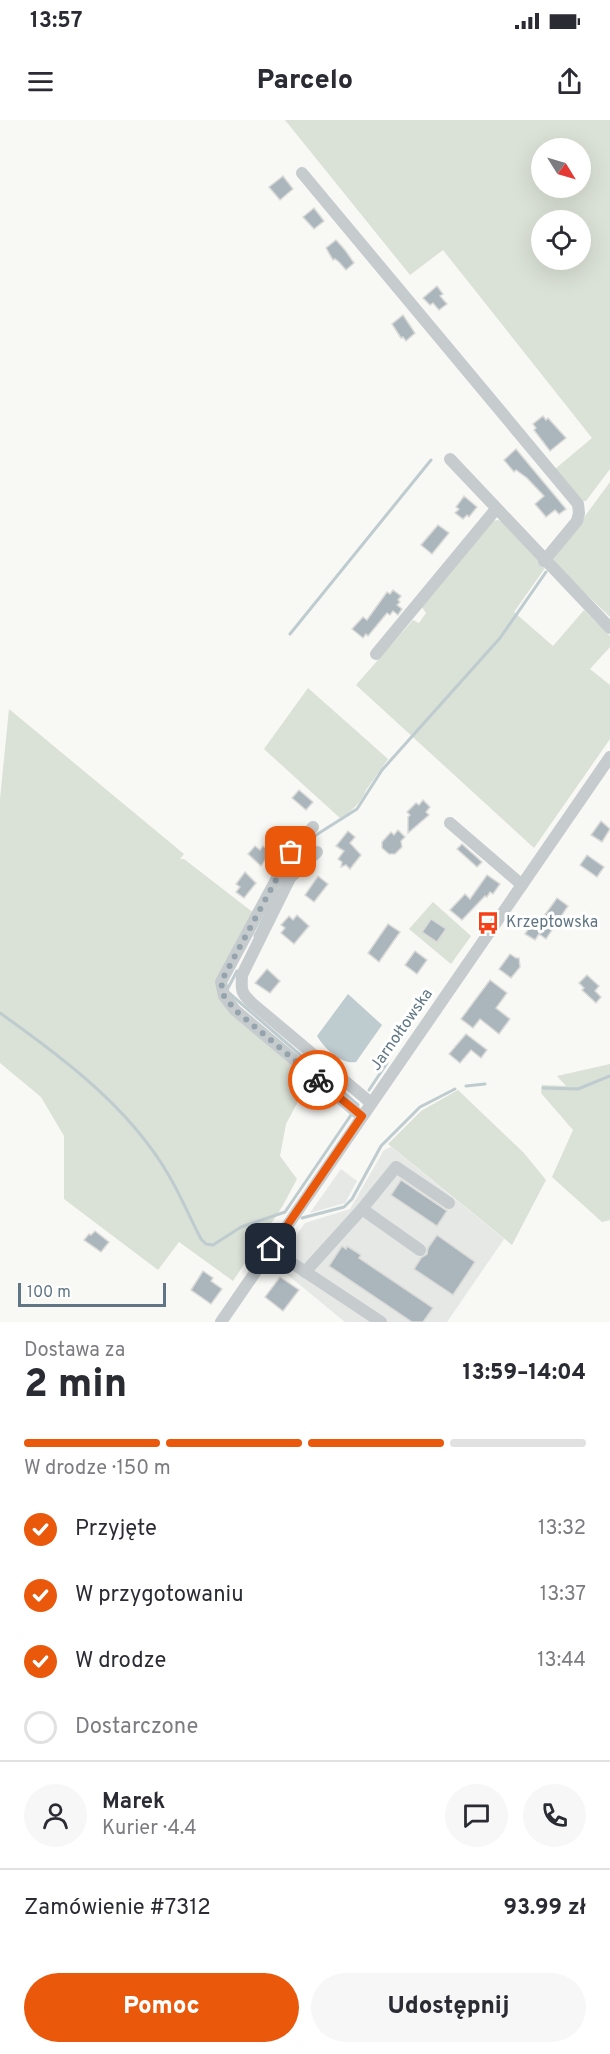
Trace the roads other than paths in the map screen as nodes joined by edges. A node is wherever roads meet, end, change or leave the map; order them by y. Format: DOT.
graph roads {
  1 [pos="302,173"];
  2 [pos="450,459"];
  3 [pos="496,509"];
  4 [pos="544,561"];
  5 [pos="610,627"];
  6 [pos="376,654"];
  7 [pos="610,757"];
  8 [pos="450,823"];
  9 [pos="313,827"];
  10 [pos="317,852"];
  11 [pos="285,875"];
  12 [pos="522,885"];
  13 [pos="371,1103"];
  14 [pos="362,1116"];
  15 [pos="448,1203"];
  16 [pos="362,1209"];
  17 [pos="271,1249"];
  18 [pos="420,1250"];
  19 [pos="305,1272"];
  20 [pos="221,1322"];
  21 [pos="381,1322"];
  1 -- 4 [label="street"];
  2 -- 3 [label="street"];
  3 -- 4 [label="street"];
  3 -- 6 [label="street"];
  4 -- 5 [label="street"];
  7 -- 12 [label="street, Jarnołtowska"];
  8 -- 12 [label="street"];
  9 -- 11 [label="street"];
  10 -- 11 [label="street"];
  11 -- 13 [label="street"];
  11 -- 14 [label="street"];
  12 -- 13 [label="street, Jarnołtowska"];
  13 -- 14 [label="street, Jarnołtowska"];
  14 -- 17 [label="street, Jarnołtowska"];
  15 -- 16 [label="street"];
  16 -- 18 [label="street"];
  16 -- 19 [label="street"];
  17 -- 19 [label="street"];
  17 -- 20 [label="street, Jarnołtowska"];
  19 -- 21 [label="street"];
}
